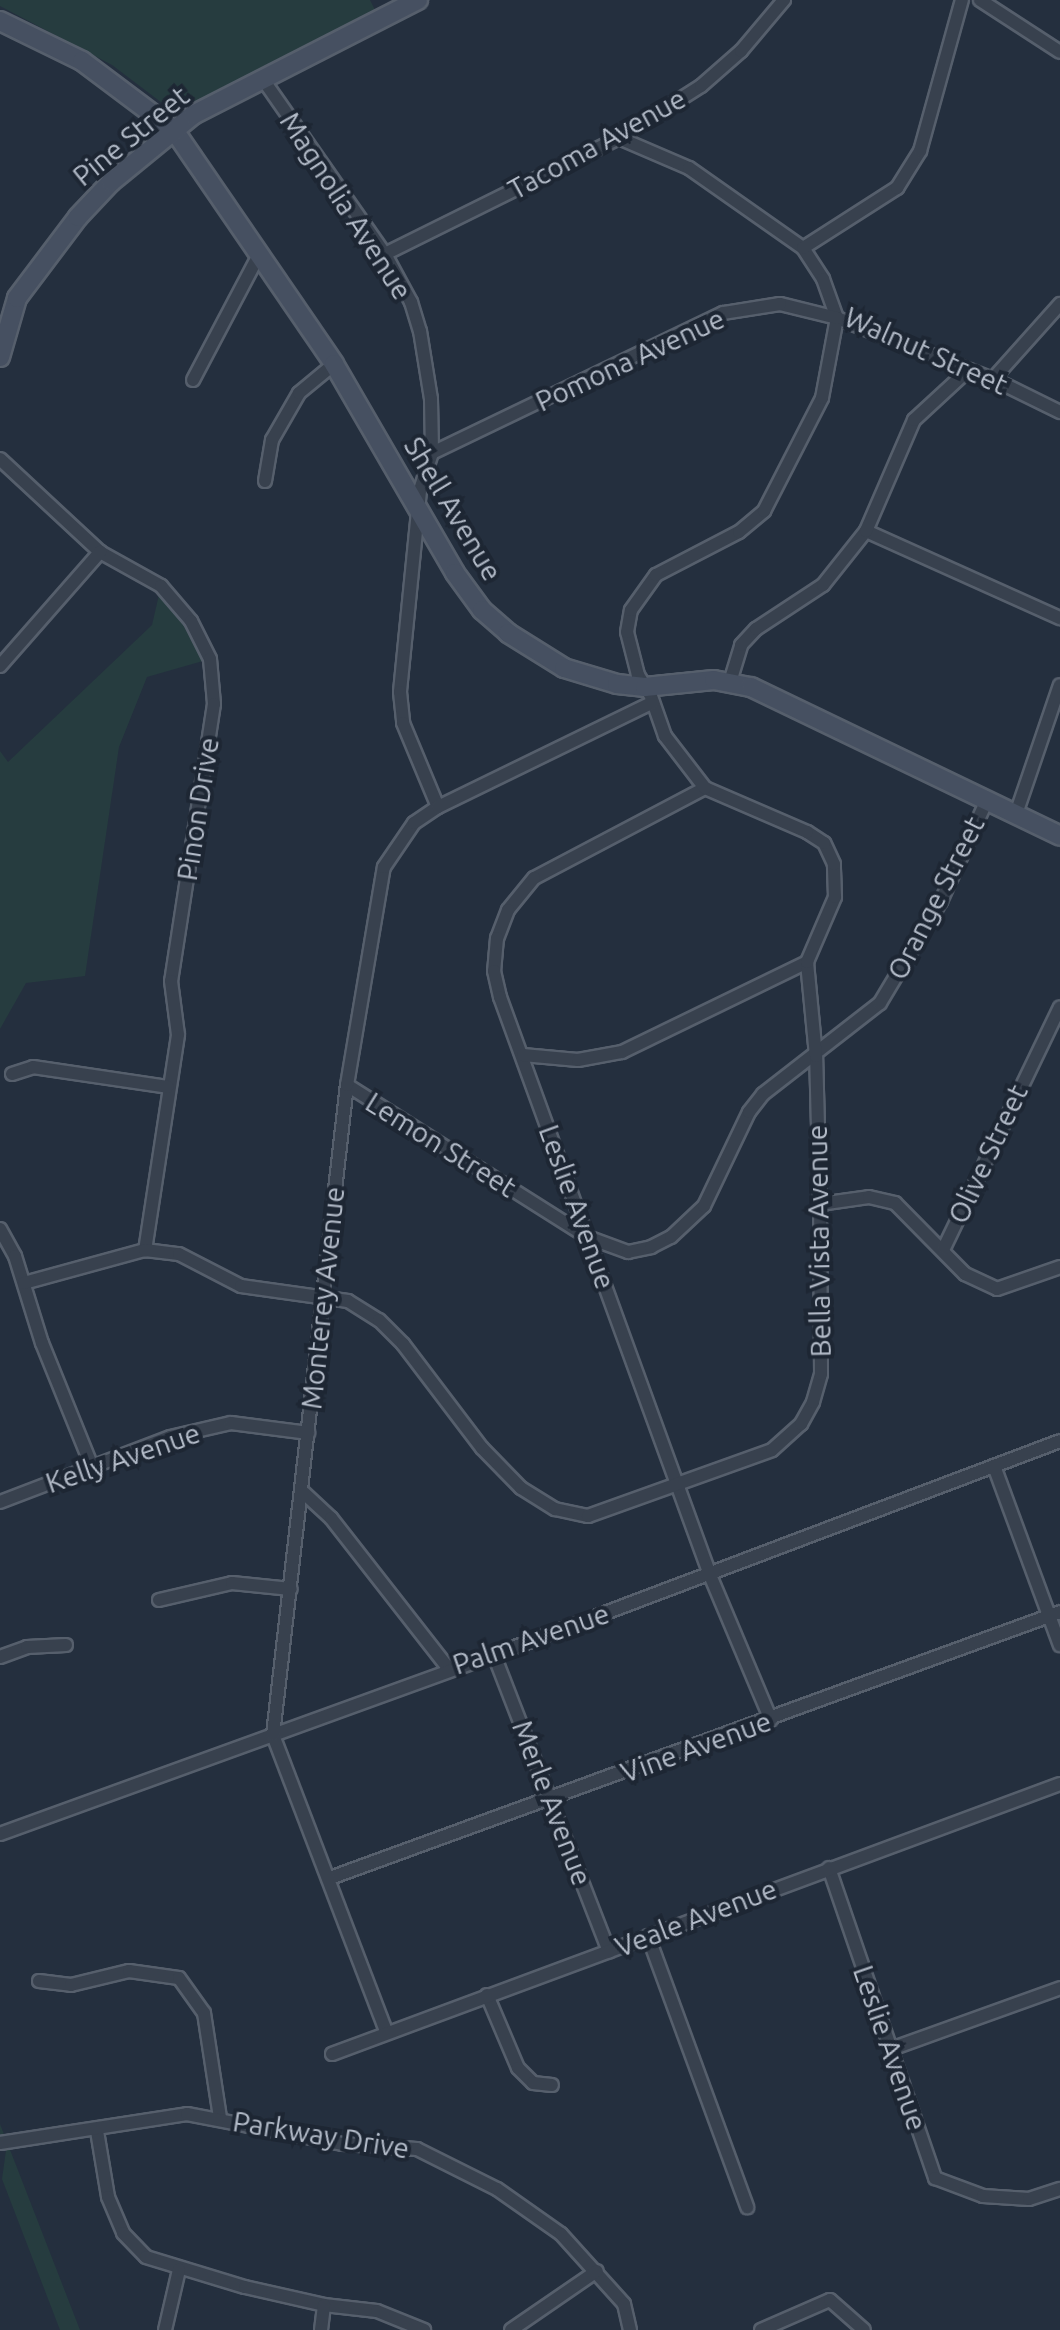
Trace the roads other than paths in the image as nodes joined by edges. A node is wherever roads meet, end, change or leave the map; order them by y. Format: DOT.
graph roads {
  1 [pos="418,0"];
  2 [pos="784,0"];
  3 [pos="962,0"];
  4 [pos="980,0"];
  5 [pos="0,21"];
  6 [pos="1060,52"];
  7 [pos="262,78"];
  8 [pos="174,130"];
  9 [pos="618,138"];
  10 [pos="803,248"];
  11 [pos="385,254"];
  12 [pos="260,255"];
  13 [pos="1060,304"];
  14 [pos="837,318"];
  15 [pos="0,357"];
  16 [pos="334,364"];
  17 [pos="966,372"];
  18 [pos="993,379"];
  19 [pos="193,380"];
  20 [pos="1060,412"];
  21 [pos="432,454"];
  22 [pos="0,458"];
  23 [pos="265,480"];
  24 [pos="419,507"];
  25 [pos="866,531"];
  26 [pos="100,552"];
  27 [pos="1060,618"];
  28 [pos="0,666"];
  29 [pos="730,682"];
  30 [pos="1060,685"];
  31 [pos="649,695"];
  32 [pos="705,788"];
  33 [pos="987,800"];
  34 [pos="438,808"];
  35 [pos="1016,814"];
  36 [pos="1060,836"];
  37 [pos="807,962"];
  38 [pos="1060,1007"];
  39 [pos="523,1054"];
  40 [pos="816,1056"];
  41 [pos="12,1074"];
  42 [pos="346,1085"];
  43 [pos="168,1087"];
  44 [pos="820,1204"];
  45 [pos="0,1229"];
  46 [pos="587,1237"];
  47 [pos="944,1248"];
  48 [pos="145,1250"];
  49 [pos="1060,1267"];
  50 [pos="24,1283"];
  51 [pos="323,1295"];
  52 [pos="308,1433"];
  53 [pos="1060,1441"];
  54 [pos="994,1466"];
  55 [pos="92,1467"];
  56 [pos="680,1487"];
  57 [pos="304,1493"];
  58 [pos="0,1502"];
  59 [pos="710,1575"];
  60 [pos="291,1589"];
  61 [pos="160,1600"];
  62 [pos="1054,1614"];
  63 [pos="66,1645"];
  64 [pos="1060,1646"];
  65 [pos="494,1655"];
  66 [pos="0,1657"];
  67 [pos="448,1668"];
  68 [pos="771,1720"];
  69 [pos="274,1735"];
  70 [pos="1060,1784"];
  71 [pos="550,1800"];
  72 [pos="0,1834"];
  73 [pos="828,1868"];
  74 [pos="330,1878"];
  75 [pos="648,1936"];
  76 [pos="609,1951"];
  77 [pos="40,1981"];
  78 [pos="1060,1988"];
  79 [pos="488,1995"];
  80 [pos="386,2031"];
  81 [pos="891,2049"];
  82 [pos="332,2054"];
  83 [pos="552,2084"];
  84 [pos="220,2118"];
  85 [pos="98,2131"];
  86 [pos="0,2144"];
  87 [pos="1060,2189"];
  88 [pos="747,2207"];
  89 [pos="180,2270"];
  90 [pos="597,2271"];
  91 [pos="324,2305"];
  92 [pos="164,2330"];
  93 [pos="320,2330"];
  94 [pos="424,2330"];
  95 [pos="512,2330"];
  96 [pos="630,2330"];
  97 [pos="761,2330"];
  98 [pos="864,2330"];
  1 -- 7 [label="street, Pine Street"];
  2 -- 9 [label="street, Tacoma Avenue"];
  3 -- 10 [label="street"];
  4 -- 6 [label="street"];
  5 -- 8 [label="street, Shell Avenue"];
  7 -- 8 [label="street, Pine Street"];
  7 -- 11 [label="street, Magnolia Avenue"];
  8 -- 12 [label="street, Shell Avenue"];
  8 -- 15 [label="street, Pine Street"];
  9 -- 10 [label="street, Walnut Street"];
  9 -- 11 [label="street, Tacoma Avenue"];
  10 -- 14 [label="street, Walnut Street"];
  11 -- 21 [label="street, Magnolia Avenue"];
  12 -- 16 [label="street, Shell Avenue"];
  12 -- 19 [label="street"];
  13 -- 18 [label="street"];
  14 -- 17 [label="street, Walnut Street"];
  14 -- 21 [label="street, Pomona Avenue"];
  14 -- 31 [label="street, Bella Vista Avenue"];
  16 -- 23 [label="street"];
  16 -- 24 [label="street, Shell Avenue"];
  17 -- 18 [label="street, Walnut Street"];
  17 -- 25 [label="street"];
  18 -- 20 [label="street, Walnut Street"];
  21 -- 24 [label="street, Magnolia Avenue"];
  22 -- 26 [label="street, Pinon Drive"];
  24 -- 31 [label="street, Shell Avenue"];
  24 -- 34 [label="street, Magnolia Avenue"];
  25 -- 27 [label="street"];
  25 -- 29 [label="street"];
  26 -- 28 [label="street"];
  26 -- 43 [label="street, Pinon Drive"];
  29 -- 31 [label="street, Shell Avenue"];
  29 -- 33 [label="street, Shell Avenue"];
  30 -- 35 [label="street, Orange Street"];
  31 -- 32 [label="street, Bella Vista Avenue"];
  31 -- 34 [label="street, Monterey Avenue"];
  32 -- 37 [label="street, Bella Vista Avenue"];
  32 -- 39 [label="street, Leslie Avenue"];
  33 -- 35 [label="street, Shell Avenue"];
  33 -- 40 [label="street, Orange Street"];
  34 -- 42 [label="street, Monterey Avenue"];
  35 -- 36 [label="street, Shell Avenue"];
  37 -- 39 [label="street"];
  37 -- 40 [label="street, Bella Vista Avenue"];
  38 -- 47 [label="street, Olive Street"];
  39 -- 46 [label="street, Leslie Avenue"];
  40 -- 44 [label="street, Bella Vista Avenue"];
  40 -- 46 [label="street, Orange Street"];
  41 -- 43 [label="street"];
  42 -- 46 [label="street, Lemon Street"];
  42 -- 51 [label="street, Monterey Avenue"];
  43 -- 48 [label="street, Pinon Drive"];
  44 -- 47 [label="street"];
  44 -- 56 [label="street, Bella Vista Avenue"];
  45 -- 50 [label="street"];
  46 -- 56 [label="street, Leslie Avenue"];
  47 -- 49 [label="street"];
  48 -- 50 [label="street"];
  48 -- 51 [label="street, Bella Vista Avenue"];
  50 -- 55 [label="street"];
  51 -- 52 [label="street, Monterey Avenue"];
  51 -- 56 [label="street, Bella Vista Avenue"];
  52 -- 55 [label="street, Kelly Avenue"];
  52 -- 57 [label="street, Monterey Avenue"];
  53 -- 54 [label="street, Palm Avenue"];
  54 -- 59 [label="street, Palm Avenue"];
  54 -- 62 [label="street"];
  55 -- 58 [label="street, Kelly Avenue"];
  56 -- 59 [label="street, Leslie Avenue"];
  57 -- 60 [label="street, Monterey Avenue"];
  57 -- 67 [label="street"];
  59 -- 65 [label="street, Palm Avenue"];
  59 -- 68 [label="street, Leslie Avenue"];
  60 -- 61 [label="street"];
  60 -- 69 [label="street, Monterey Avenue"];
  62 -- 64 [label="street"];
  62 -- 68 [label="street, Vine Avenue"];
  63 -- 66 [label="street"];
  65 -- 67 [label="street, Palm Avenue"];
  65 -- 71 [label="street, Merle Avenue"];
  67 -- 69 [label="street, Palm Avenue"];
  68 -- 71 [label="street, Vine Avenue"];
  69 -- 72 [label="street, Palm Avenue"];
  69 -- 74 [label="street, Monterey Avenue"];
  70 -- 73 [label="street, Veale Avenue"];
  71 -- 74 [label="street, Vine Avenue"];
  71 -- 76 [label="street, Merle Avenue"];
  73 -- 75 [label="street, Veale Avenue"];
  73 -- 81 [label="street, Leslie Avenue"];
  74 -- 80 [label="street, Monterey Avenue"];
  75 -- 76 [label="street, Veale Avenue"];
  75 -- 88 [label="street"];
  76 -- 79 [label="street, Veale Avenue"];
  77 -- 84 [label="street"];
  78 -- 81 [label="street"];
  79 -- 80 [label="street, Veale Avenue"];
  79 -- 83 [label="street"];
  80 -- 82 [label="street, Veale Avenue"];
  81 -- 87 [label="street, Leslie Avenue"];
  84 -- 85 [label="street, Parkway Drive"];
  84 -- 90 [label="street, Parkway Drive"];
  85 -- 86 [label="street, Parkway Drive"];
  85 -- 89 [label="street"];
  89 -- 91 [label="street"];
  89 -- 92 [label="street"];
  90 -- 95 [label="street"];
  90 -- 96 [label="street, Parkway Drive"];
  91 -- 93 [label="street"];
  91 -- 94 [label="street"];
  97 -- 98 [label="street"];
}
